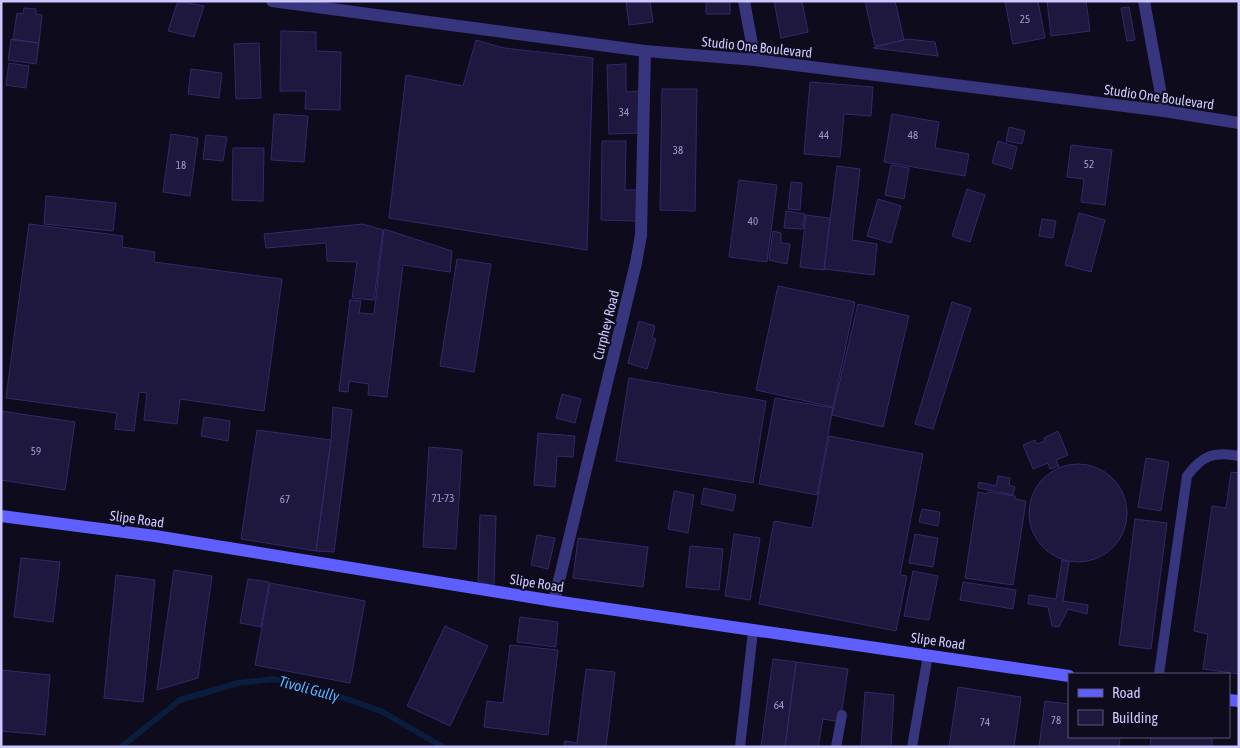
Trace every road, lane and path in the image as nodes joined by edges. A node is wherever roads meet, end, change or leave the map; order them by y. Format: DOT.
graph roads {
  1 [pos="272,1"];
  2 [pos="744,1"];
  3 [pos="1144,1"];
  4 [pos="645,51"];
  5 [pos="755,60"];
  6 [pos="1164,111"];
  7 [pos="1239,123"];
  8 [pos="1239,456"];
  9 [pos="1,516"];
  10 [pos="554,601"];
  11 [pos="753,631"];
  12 [pos="928,655"];
  13 [pos="1159,673"];
  14 [pos="1068,676"];
  15 [pos="842,715"];
  16 [pos="740,747"];
  17 [pos="836,747"];
  18 [pos="912,747"];
  1 -- 4 [label="street, Studio One Boulevard"];
  2 -- 5 [label="street"];
  3 -- 6 [label="street"];
  4 -- 5 [label="street, Studio One Boulevard"];
  4 -- 10 [label="street, Curphey Road"];
  5 -- 6 [label="street, Studio One Boulevard"];
  6 -- 7 [label="street, Studio One Boulevard"];
  8 -- 13 [label="lane"];
  9 -- 10 [label="main road, Slipe Road"];
  10 -- 11 [label="main road, Slipe Road"];
  11 -- 12 [label="main road, Slipe Road"];
  11 -- 16 [label="lane"];
  12 -- 14 [label="main road, Slipe Road"];
  12 -- 18 [label="lane"];
  15 -- 17 [label="lane"];
}
